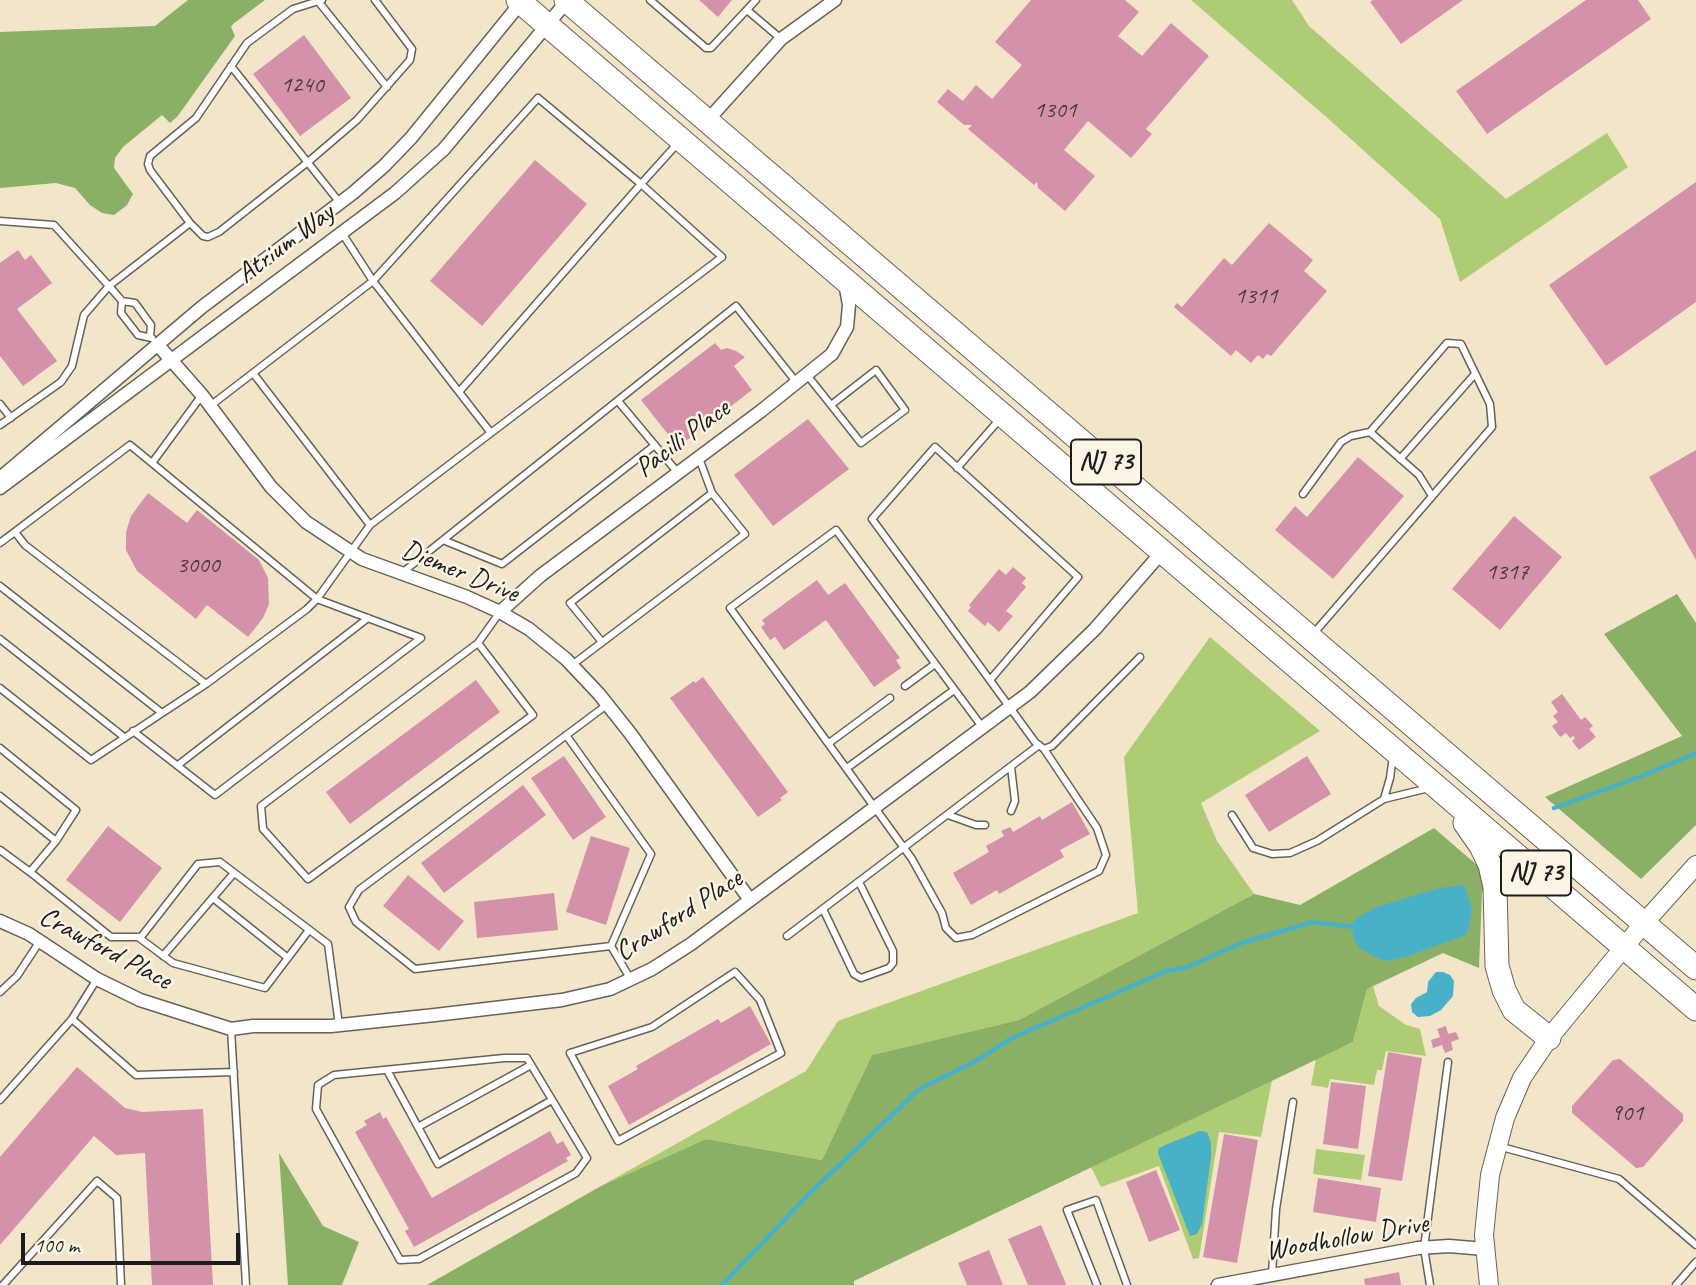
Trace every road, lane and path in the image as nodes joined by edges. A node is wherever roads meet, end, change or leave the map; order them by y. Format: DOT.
graph roads {
  1 [pos="375,0"];
  2 [pos="567,0"];
  3 [pos="650,0"];
  4 [pos="756,0"];
  5 [pos="835,0"];
  6 [pos="320,1"];
  7 [pos="521,1"];
  8 [pos="747,10"];
  9 [pos="547,26"];
  10 [pos="781,39"];
  11 [pos="231,65"];
  12 [pos="387,87"];
  13 [pos="707,121"];
  14 [pos="681,140"];
  15 [pos="308,162"];
  16 [pos="641,184"];
  17 [pos="340,203"];
  18 [pos="0,221"];
  19 [pos="190,223"];
  20 [pos="341,233"];
  21 [pos="844,279"];
  22 [pos="373,281"];
  23 [pos="109,286"];
  24 [pos="122,301"];
  25 [pos="154,340"];
  26 [pos="172,361"];
  27 [pos="253,373"];
  28 [pos="1475,374"];
  29 [pos="802,379"];
  30 [pos="459,392"];
  31 [pos="206,400"];
  32 [pos="618,401"];
  33 [pos="0,404"];
  34 [pos="831,405"];
  35 [pos="1003,416"];
  36 [pos="11,418"];
  37 [pos="0,425"];
  38 [pos="1370,432"];
  39 [pos="491,433"];
  40 [pos="655,446"];
  41 [pos="699,457"];
  42 [pos="1400,459"];
  43 [pos="152,463"];
  44 [pos="957,468"];
  45 [pos="678,473"];
  46 [pos="0,478"];
  47 [pos="0,488"];
  48 [pos="712,493"];
  49 [pos="1303,494"];
  50 [pos="1432,496"];
  51 [pos="370,525"];
  52 [pos="15,532"];
  53 [pos="443,540"];
  54 [pos="0,543"];
  55 [pos="1162,552"];
  56 [pos="351,553"];
  57 [pos="401,573"];
  58 [pos="0,586"];
  59 [pos="317,599"];
  60 [pos="500,612"];
  61 [pos="368,618"];
  62 [pos="1311,637"];
  63 [pos="0,639"];
  64 [pos="602,642"];
  65 [pos="478,643"];
  66 [pos="1140,657"];
  67 [pos="935,664"];
  68 [pos="572,665"];
  69 [pos="990,680"];
  70 [pos="206,684"];
  71 [pos="905,686"];
  72 [pos="0,688"];
  73 [pos="954,690"];
  74 [pos="890,698"];
  75 [pos="607,704"];
  76 [pos="1010,707"];
  77 [pos="162,713"];
  78 [pos="982,728"];
  79 [pos="134,731"];
  80 [pos="566,735"];
  81 [pos="124,737"];
  82 [pos="829,743"];
  83 [pos="1042,747"];
  84 [pos="0,748"];
  85 [pos="1393,750"];
  86 [pos="178,765"];
  87 [pos="1011,767"];
  88 [pos="847,768"];
  89 [pos="1441,792"];
  90 [pos="0,796"];
  91 [pos="1384,799"];
  92 [pos="876,807"];
  93 [pos="1012,811"];
  94 [pos="948,815"];
  95 [pos="1232,815"];
  96 [pos="985,825"];
  97 [pos="56,841"];
  98 [pos="905,848"];
  99 [pos="0,850"];
  100 [pos="1696,865"];
  101 [pos="30,872"];
  102 [pos="234,873"];
  103 [pos="859,882"];
  104 [pos="213,898"];
  105 [pos="750,900"];
  106 [pos="823,909"];
  107 [pos="0,921"];
  108 [pos="1644,923"];
  109 [pos="309,930"];
  110 [pos="787,936"];
  111 [pos="138,937"];
  112 [pos="40,941"];
  113 [pos="611,946"];
  114 [pos="1624,948"];
  115 [pos="163,956"];
  116 [pos="288,958"];
  117 [pos="1696,968"];
  118 [pos="97,979"];
  119 [pos="631,980"];
  120 [pos="0,992"];
  121 [pos="1696,1009"];
  122 [pos="72,1019"];
  123 [pos="339,1024"];
  124 [pos="652,1027"];
  125 [pos="232,1029"];
  126 [pos="1549,1038"];
  127 [pos="1448,1062"];
  128 [pos="531,1065"];
  129 [pos="387,1070"];
  130 [pos="234,1072"];
  131 [pos="0,1100"];
  132 [pos="552,1100"];
  133 [pos="1293,1102"];
  134 [pos="418,1127"];
  135 [pos="1496,1146"];
  136 [pos="1696,1245"];
  137 [pos="1424,1248"];
  138 [pos="1485,1250"];
  139 [pos="1696,1262"];
  140 [pos="1272,1275"];
  141 [pos="3,1285"];
  142 [pos="121,1285"];
  143 [pos="246,1285"];
  144 [pos="1097,1285"];
  145 [pos="1127,1285"];
  146 [pos="1218,1285"];
  147 [pos="1430,1285"];
  148 [pos="1489,1285"];
  149 [pos="1676,1285"];
  1 -- 12 [label="lane"];
  2 -- 9 [label="street, Atrium Way"];
  2 -- 13 [label="highway, NJ 73"];
  3 -- 8 [label="lane"];
  4 -- 8 [label="lane"];
  5 -- 10 [label="street"];
  6 -- 11 [label="lane"];
  6 -- 12 [label="lane"];
  7 -- 9 [label="highway, NJ 73"];
  7 -- 17 [label="street, Atrium Way"];
  8 -- 10 [label="lane"];
  9 -- 14 [label="highway, NJ 73"];
  9 -- 20 [label="street, Atrium Way"];
  10 -- 13 [label="street"];
  11 -- 15 [label="lane"];
  11 -- 19 [label="lane"];
  12 -- 15 [label="lane"];
  13 -- 62 [label="highway, NJ 73"];
  14 -- 16 [label="lane"];
  14 -- 21 [label="highway, NJ 73"];
  15 -- 17 [label="lane"];
  15 -- 19 [label="lane"];
  16 -- 22 [label="lane"];
  16 -- 30 [label="lane"];
  16 -- 39 [label="lane"];
  17 -- 25 [label="street, Atrium Way"];
  18 -- 23 [label="lane"];
  19 -- 23 [label="lane"];
  20 -- 22 [label="lane"];
  20 -- 26 [label="street, Atrium Way"];
  21 -- 29 [label="street, Pacilli Place"];
  21 -- 35 [label="highway, NJ 73"];
  22 -- 27 [label="lane"];
  22 -- 30 [label="lane"];
  23 -- 24 [label="lane"];
  23 -- 36 [label="lane"];
  24 -- 25 [label="lane"];
  24 -- 25 [label="lane"];
  25 -- 26 [label="street, Diemer Drive"];
  25 -- 46 [label="street, Atrium Way"];
  26 -- 31 [label="street, Diemer Drive"];
  26 -- 47 [label="street, Atrium Way"];
  27 -- 31 [label="lane"];
  27 -- 51 [label="lane"];
  28 -- 38 [label="lane"];
  28 -- 42 [label="lane"];
  28 -- 50 [label="lane"];
  29 -- 32 [label="lane"];
  29 -- 34 [label="lane"];
  29 -- 41 [label="street, Pacilli Place"];
  30 -- 39 [label="lane"];
  31 -- 43 [label="lane"];
  31 -- 56 [label="street, Diemer Drive"];
  32 -- 40 [label="lane"];
  32 -- 53 [label="lane"];
  33 -- 36 [label="lane"];
  34 -- 34 [label="lane"];
  35 -- 44 [label="lane"];
  35 -- 55 [label="highway, NJ 73"];
  36 -- 37 [label="lane"];
  38 -- 42 [label="lane"];
  38 -- 49 [label="lane"];
  39 -- 51 [label="lane"];
  40 -- 45 [label="lane"];
  40 -- 53 [label="lane"];
  41 -- 45 [label="street, Pacilli Place"];
  41 -- 48 [label="lane"];
  42 -- 50 [label="lane"];
  43 -- 52 [label="lane"];
  43 -- 59 [label="lane"];
  44 -- 69 [label="lane"];
  44 -- 69 [label="lane"];
  45 -- 60 [label="street, Pacilli Place"];
  48 -- 64 [label="lane"];
  48 -- 64 [label="lane"];
  50 -- 62 [label="lane"];
  51 -- 56 [label="lane"];
  52 -- 54 [label="lane"];
  52 -- 70 [label="lane"];
  53 -- 57 [label="lane"];
  55 -- 76 [label="street, Crawford Place"];
  55 -- 85 [label="highway, NJ 73"];
  56 -- 57 [label="street, Diemer Drive"];
  56 -- 59 [label="lane"];
  57 -- 60 [label="street, Diemer Drive"];
  58 -- 77 [label="lane"];
  59 -- 61 [label="lane"];
  59 -- 70 [label="lane"];
  60 -- 65 [label="lane"];
  60 -- 68 [label="street, Diemer Drive"];
  61 -- 86 [label="lane"];
  61 -- 86 [label="lane"];
  62 -- 108 [label="highway, NJ 73"];
  63 -- 81 [label="lane"];
  64 -- 68 [label="lane"];
  65 -- 65 [label="lane"];
  66 -- 83 [label="lane"];
  67 -- 71 [label="lane"];
  67 -- 73 [label="lane"];
  67 -- 82 [label="lane"];
  68 -- 75 [label="street, Diemer Drive"];
  69 -- 76 [label="lane"];
  70 -- 77 [label="lane"];
  72 -- 81 [label="lane"];
  73 -- 78 [label="lane"];
  73 -- 88 [label="lane"];
  74 -- 82 [label="lane"];
  75 -- 80 [label="lane"];
  75 -- 105 [label="street, Diemer Drive"];
  76 -- 78 [label="street, Crawford Place"];
  76 -- 83 [label="lane"];
  77 -- 79 [label="lane"];
  78 -- 92 [label="street, Crawford Place"];
  79 -- 81 [label="lane"];
  79 -- 86 [label="lane"];
  80 -- 113 [label="lane"];
  80 -- 113 [label="lane"];
  82 -- 88 [label="lane"];
  83 -- 87 [label="lane"];
  83 -- 98 [label="lane"];
  84 -- 97 [label="lane"];
  85 -- 89 [label="highway, NJ 73"];
  85 -- 91 [label="lane"];
  87 -- 93 [label="lane"];
  87 -- 94 [label="lane"];
  88 -- 92 [label="lane"];
  89 -- 91 [label="lane"];
  89 -- 114 [label="highway, NJ 73"];
  89 -- 126 [label="highway"];
  90 -- 97 [label="lane"];
  91 -- 95 [label="lane"];
  92 -- 98 [label="lane"];
  92 -- 105 [label="street, Crawford Place"];
  94 -- 96 [label="lane"];
  94 -- 98 [label="lane"];
  97 -- 101 [label="lane"];
  98 -- 103 [label="lane"];
  99 -- 101 [label="lane"];
  100 -- 108 [label="street"];
  101 -- 111 [label="lane"];
  102 -- 104 [label="lane"];
  102 -- 109 [label="lane"];
  102 -- 111 [label="lane"];
  103 -- 106 [label="lane"];
  103 -- 106 [label="lane"];
  104 -- 115 [label="lane"];
  104 -- 116 [label="lane"];
  105 -- 119 [label="street, Crawford Place"];
  106 -- 110 [label="lane"];
  107 -- 112 [label="street, Crawford Place"];
  108 -- 114 [label="street"];
  108 -- 117 [label="highway, NJ 73"];
  109 -- 116 [label="lane"];
  109 -- 123 [label="lane"];
  111 -- 115 [label="lane"];
  112 -- 118 [label="street, Crawford Place"];
  112 -- 120 [label="lane"];
  113 -- 119 [label="lane"];
  114 -- 121 [label="highway, NJ 73"];
  114 -- 126 [label="street"];
  115 -- 116 [label="lane"];
  118 -- 122 [label="lane"];
  118 -- 125 [label="street, Crawford Place"];
  119 -- 123 [label="street, Crawford Place"];
  122 -- 130 [label="lane"];
  122 -- 131 [label="lane"];
  123 -- 125 [label="street, Crawford Place"];
  124 -- 124 [label="lane"];
  125 -- 130 [label="lane"];
  126 -- 135 [label="street"];
  127 -- 137 [label="lane"];
  128 -- 129 [label="lane"];
  128 -- 132 [label="lane"];
  128 -- 134 [label="lane"];
  129 -- 132 [label="lane"];
  129 -- 134 [label="lane"];
  130 -- 143 [label="lane"];
  132 -- 134 [label="lane"];
  133 -- 140 [label="lane"];
  135 -- 136 [label="lane"];
  135 -- 138 [label="street"];
  137 -- 138 [label="street, Woodhollow Drive"];
  137 -- 140 [label="street, Woodhollow Drive"];
  137 -- 147 [label="lane"];
  138 -- 148 [label="street"];
  139 -- 149 [label="lane"];
  140 -- 146 [label="street, Woodhollow Drive"];
  141 -- 142 [label="lane"];
  144 -- 145 [label="lane"];
}
